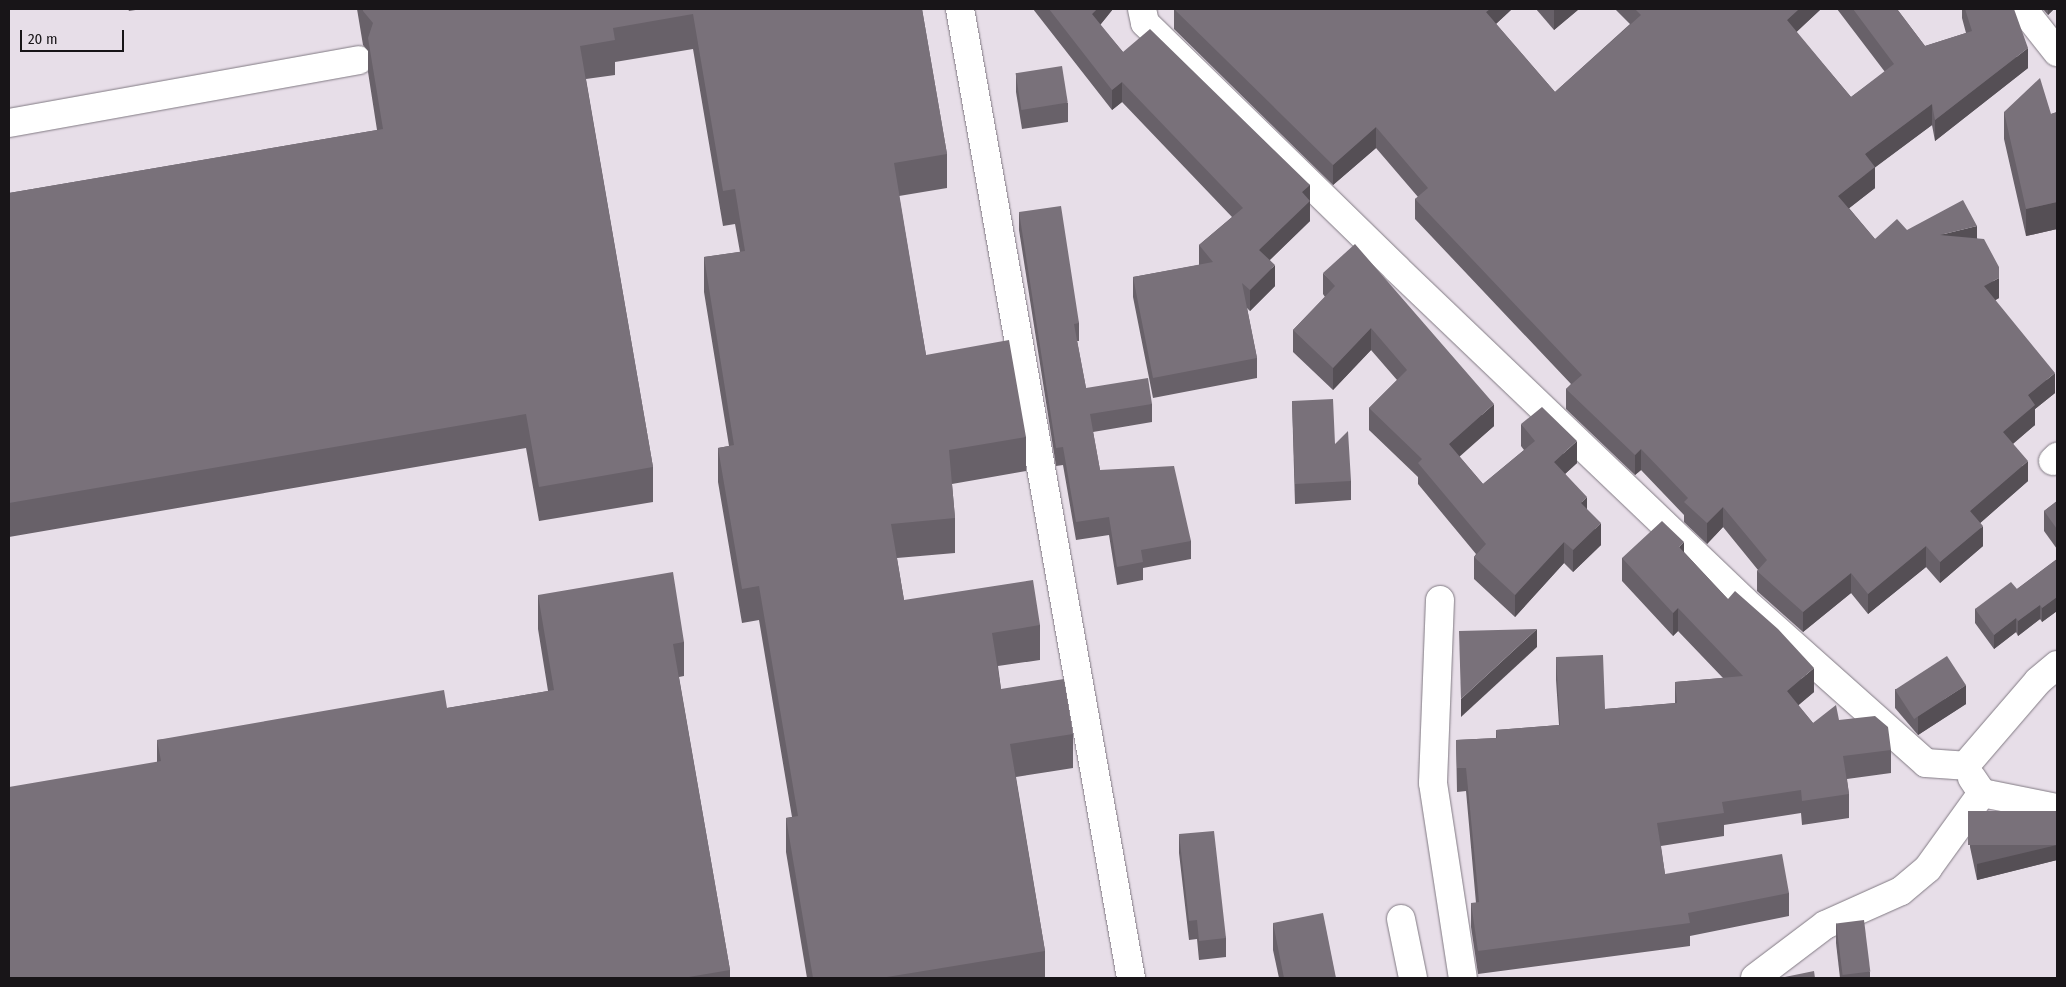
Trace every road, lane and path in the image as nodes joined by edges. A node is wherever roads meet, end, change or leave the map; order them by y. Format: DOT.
graph roads {
  1 [pos="960,9"];
  2 [pos="1142,9"];
  3 [pos="2023,9"];
  4 [pos="2057,52"];
  5 [pos="358,60"];
  6 [pos="9,123"];
  7 [pos="1440,600"];
  8 [pos="2057,665"];
  9 [pos="1965,766"];
  10 [pos="1982,793"];
  11 [pos="2057,808"];
  12 [pos="1401,918"];
  13 [pos="1130,978"];
  14 [pos="1413,978"];
  15 [pos="1462,978"];
  16 [pos="1755,978"];
  1 -- 13 [label="street"];
  2 -- 9 [label="street"];
  3 -- 4 [label="street"];
  5 -- 6 [label="street"];
  7 -- 15 [label="street"];
  8 -- 9 [label="street"];
  9 -- 10 [label="street"];
  10 -- 11 [label="street"];
  10 -- 16 [label="street"];
  12 -- 14 [label="street"];
}
